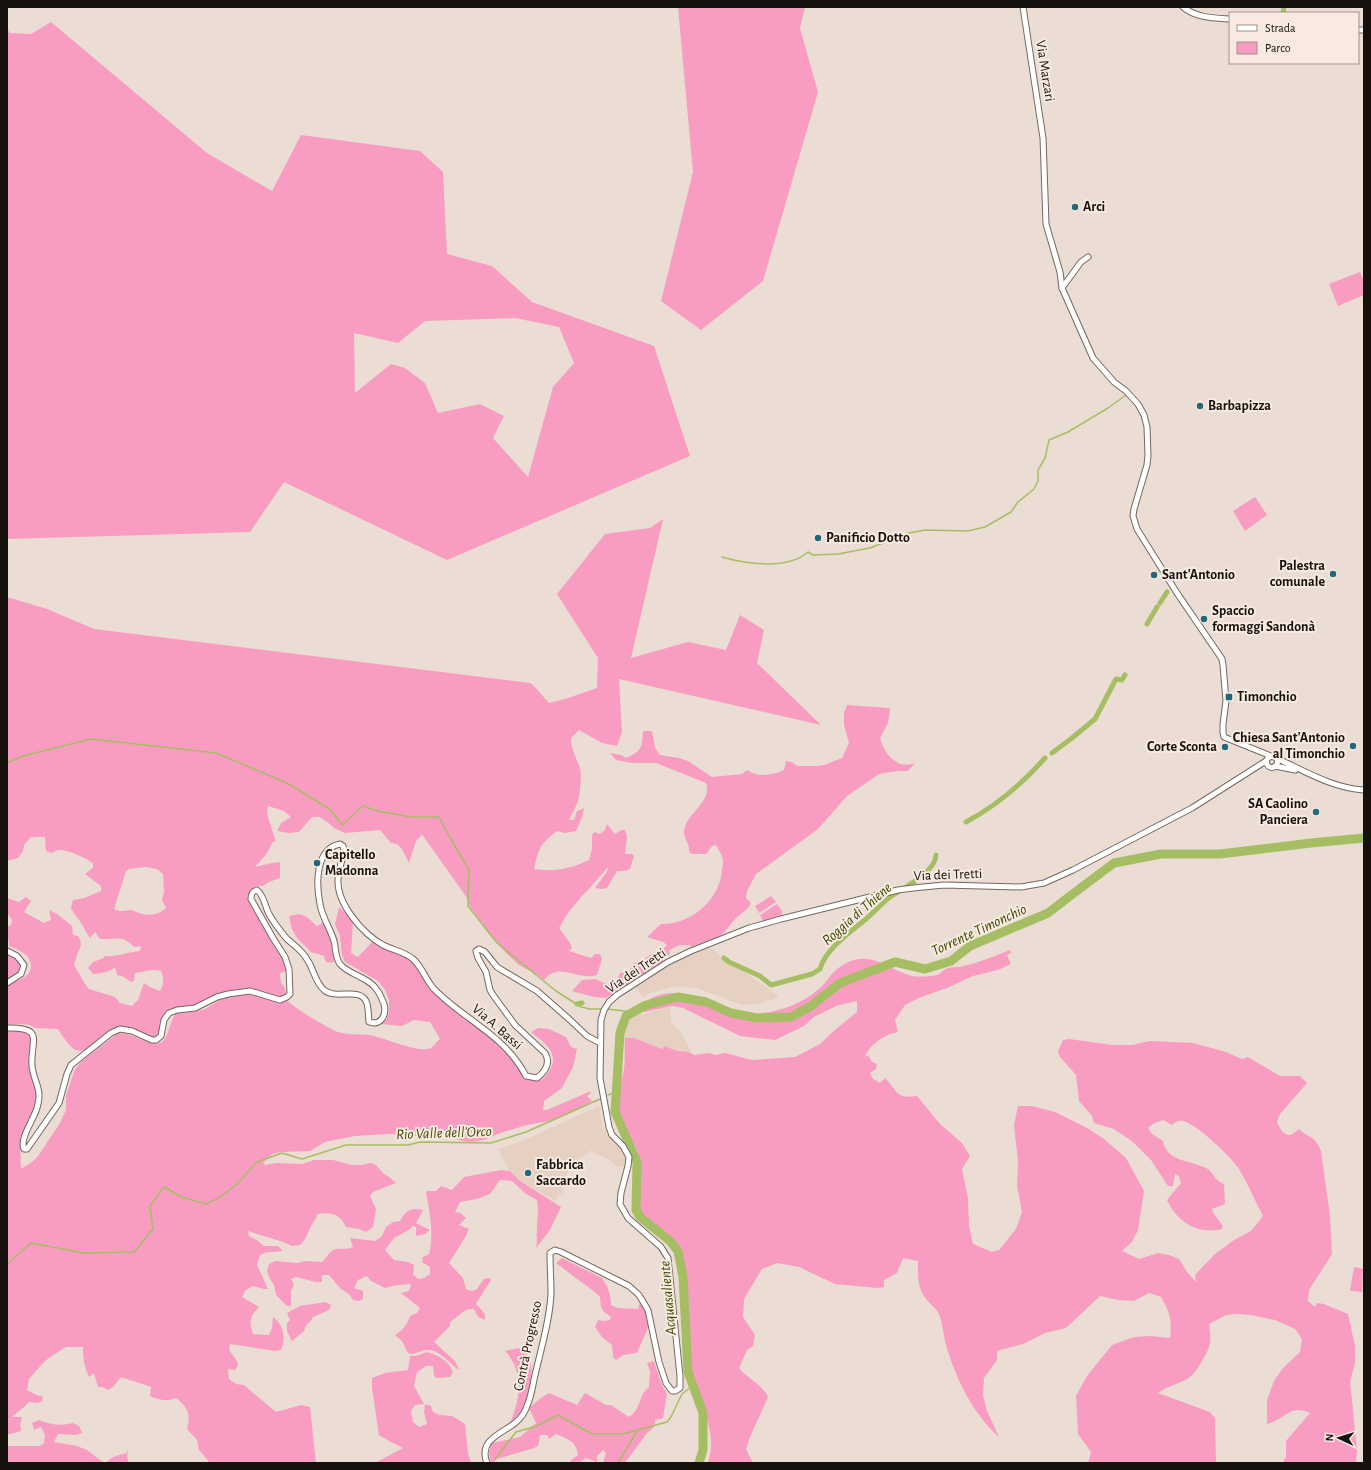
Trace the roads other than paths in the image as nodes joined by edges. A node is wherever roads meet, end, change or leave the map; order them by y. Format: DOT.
graph roads {
  1 [pos="1023,7"];
  2 [pos="1183,7"];
  3 [pos="1229,19"];
  4 [pos="1088,257"];
  5 [pos="1062,288"];
  6 [pos="1272,762"];
  7 [pos="1308,773"];
  8 [pos="1364,790"];
  9 [pos="7,951"];
  10 [pos="7,983"];
  11 [pos="7,1028"];
  12 [pos="600,1043"];
  13 [pos="601,1087"];
  14 [pos="486,1463"];
  1 -- 5 [label="street, Via Marzari"];
  2 -- 3 [label="street"];
  4 -- 5 [label="street"];
  5 -- 6 [label="street, Via Marzari"];
  6 -- 7 [label="street"];
  6 -- 7 [label="street"];
  6 -- 12 [label="street, Via dei Tretti"];
  7 -- 8 [label="street"];
  9 -- 10 [label="street"];
  11 -- 12 [label="street, Via A. Bassi"];
  12 -- 13 [label="street, Via dei Tretti"];
  13 -- 14 [label="street, Contrà Progresso"];
}
